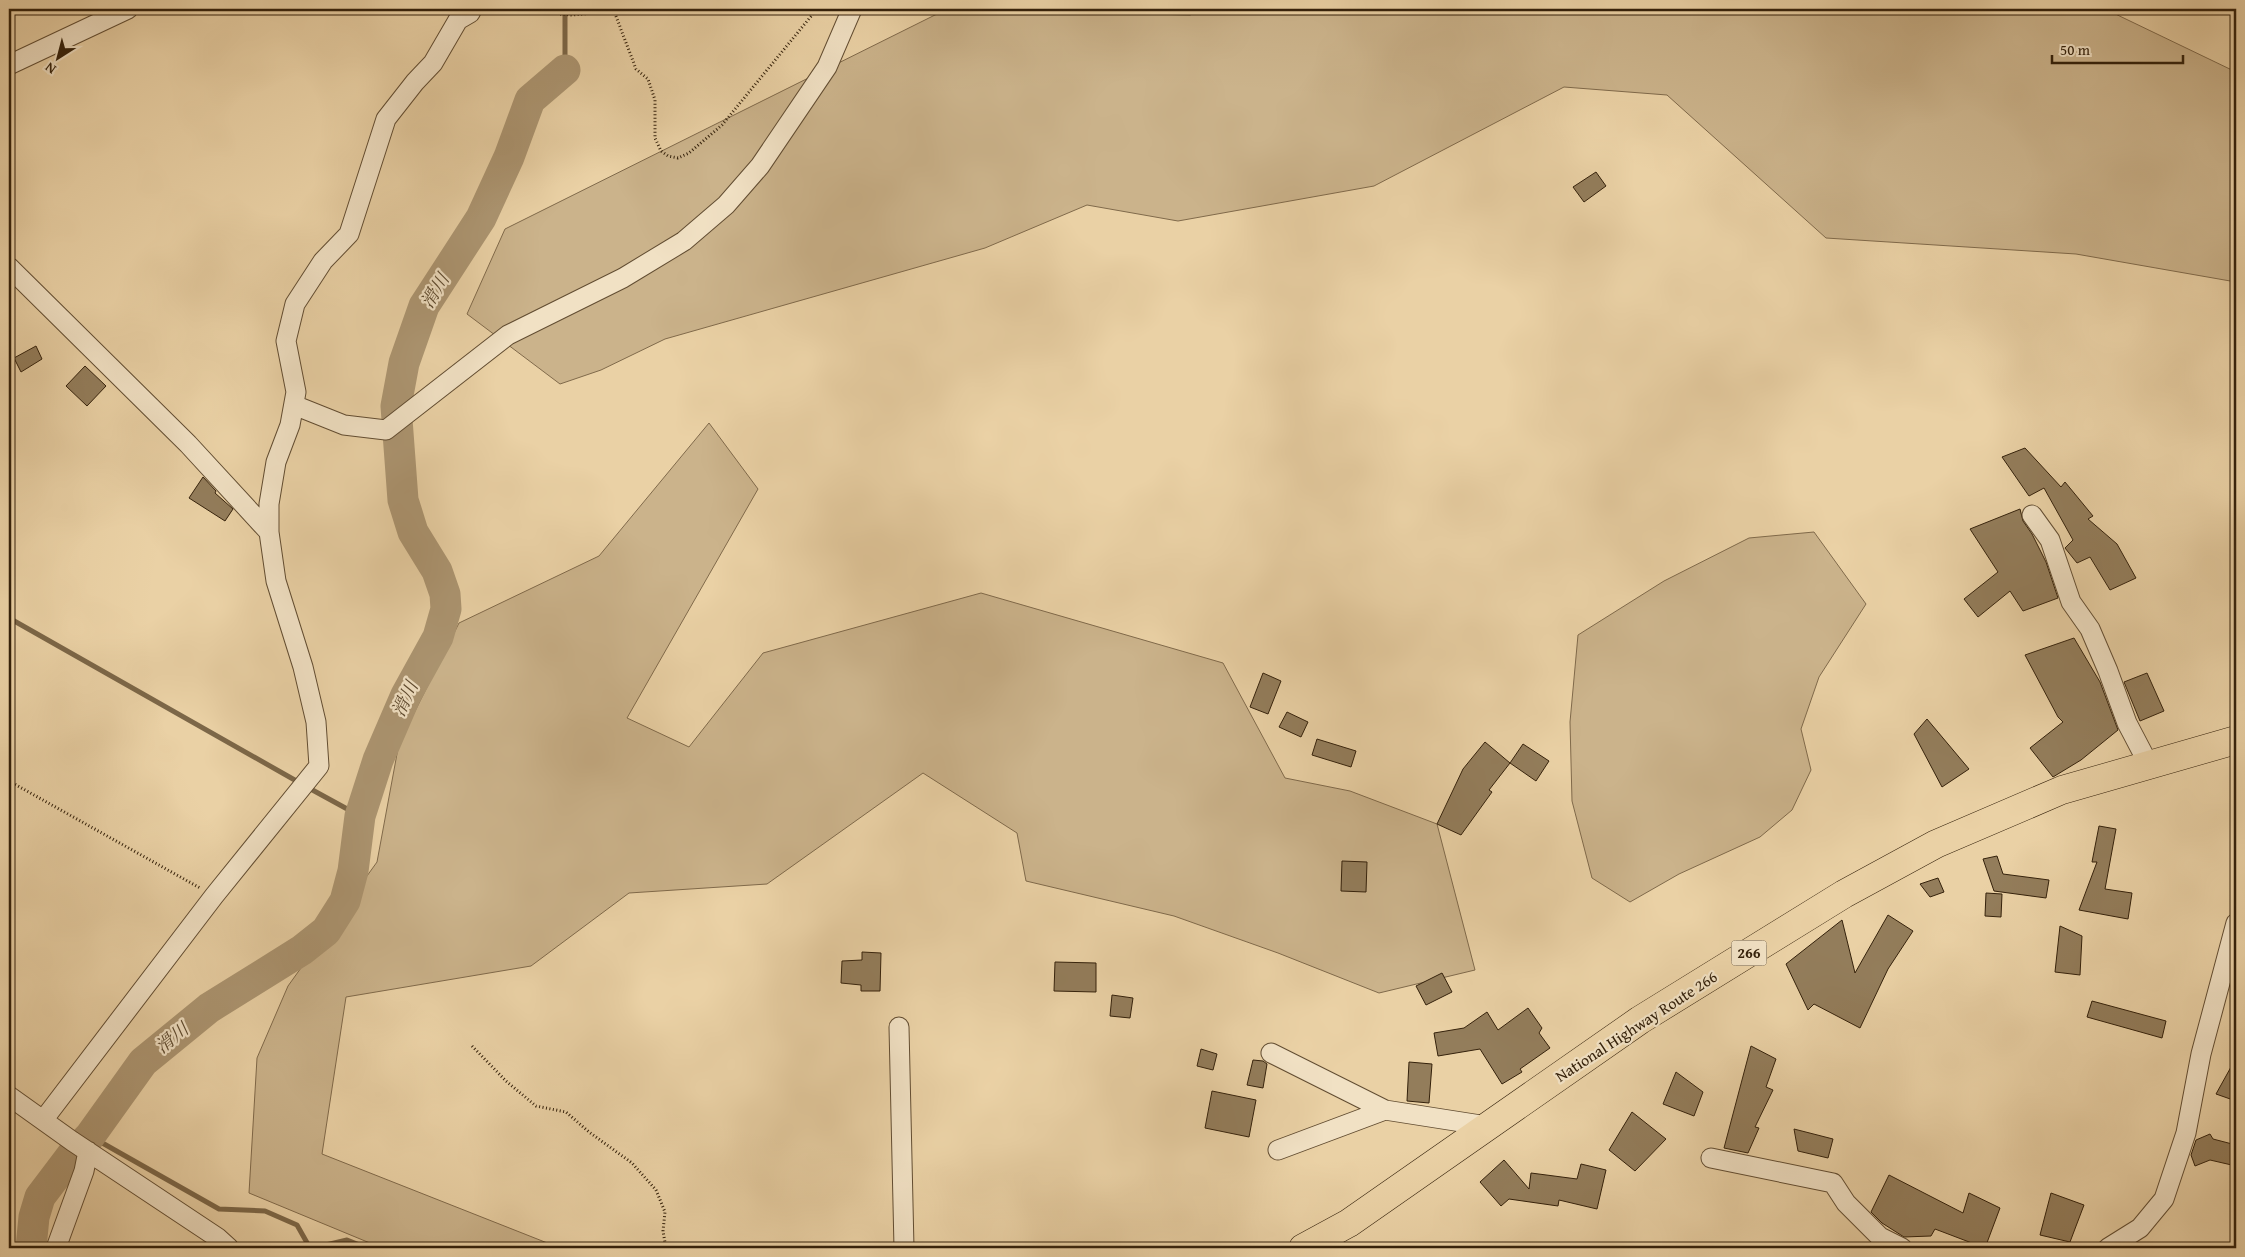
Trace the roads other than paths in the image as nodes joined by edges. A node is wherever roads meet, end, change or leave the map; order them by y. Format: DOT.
graph roads {
  1 [pos="128,9"];
  2 [pos="472,9"];
  3 [pos="852,9"];
  4 [pos="9,66"];
  5 [pos="9,268"];
  6 [pos="294,405"];
  7 [pos="2032,515"];
  8 [pos="268,532"];
  9 [pos="2236,740"];
  10 [pos="2149,765"];
  11 [pos="2236,923"];
  12 [pos="899,1027"];
  13 [pos="1271,1053"];
  14 [pos="9,1096"];
  15 [pos="44,1119"];
  16 [pos="1487,1126"];
  17 [pos="82,1147"];
  18 [pos="1711,1158"];
  19 [pos="56,1248"];
  20 [pos="229,1248"];
  21 [pos="904,1248"];
  22 [pos="1303,1248"];
  23 [pos="1902,1248"];
  24 [pos="2108,1248"];
  1 -- 4 [label="street"];
  2 -- 6 [label="street"];
  3 -- 6 [label="street"];
  5 -- 8 [label="street"];
  6 -- 8 [label="street"];
  7 -- 10 [label="street"];
  8 -- 15 [label="street"];
  9 -- 10 [label="highway, National Highway Route 266 / 266"];
  10 -- 16 [label="highway, National Highway Route 266 / 266"];
  11 -- 24 [label="street"];
  12 -- 21 [label="street"];
  13 -- 16 [label="street"];
  14 -- 15 [label="street"];
  15 -- 17 [label="street"];
  16 -- 22 [label="highway, National Highway Route 266 / 266"];
  17 -- 19 [label="street"];
  17 -- 20 [label="street"];
  18 -- 23 [label="street"];
}
